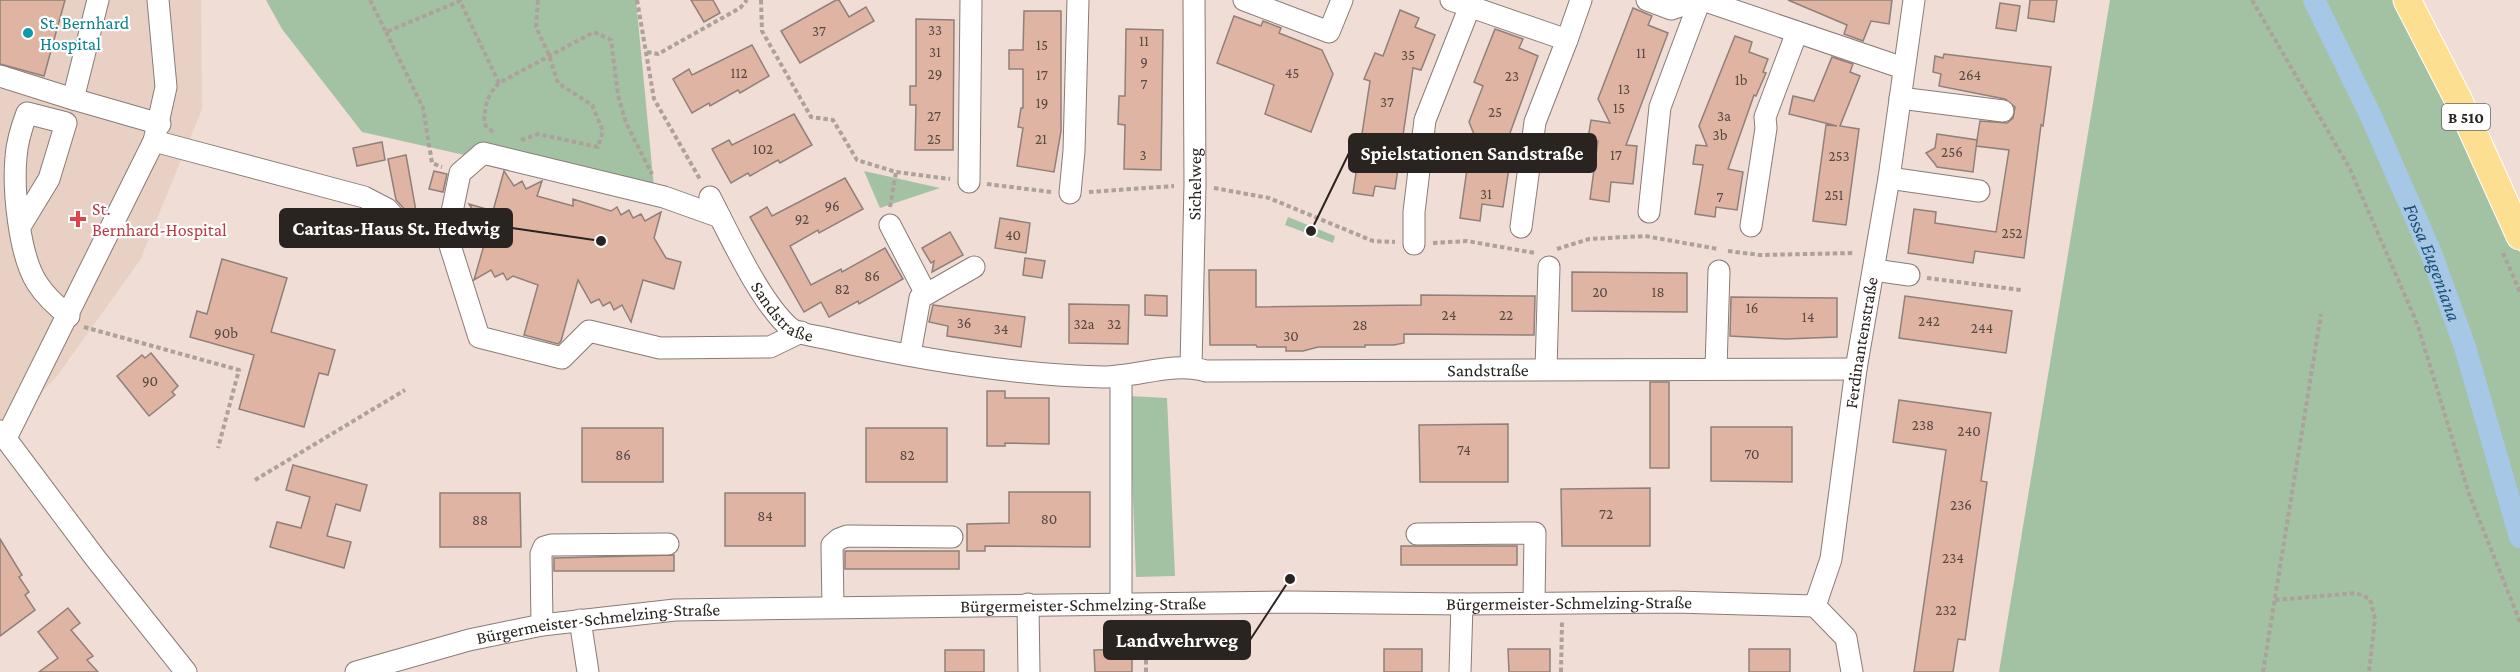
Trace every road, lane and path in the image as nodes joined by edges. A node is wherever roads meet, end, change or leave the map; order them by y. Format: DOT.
graph roads {
  1 [pos="98,0"];
  2 [pos="158,0"];
  3 [pos="370,0"];
  4 [pos="538,0"];
  5 [pos="637,0"];
  6 [pos="747,0"];
  7 [pos="761,0"];
  8 [pos="971,0"];
  9 [pos="1078,0"];
  10 [pos="1194,0"];
  11 [pos="1244,0"];
  12 [pos="1342,0"];
  13 [pos="1581,0"];
  14 [pos="1647,0"];
  15 [pos="1700,0"];
  16 [pos="1914,0"];
  17 [pos="2252,0"];
  18 [pos="2407,0"];
  19 [pos="463,1"];
  20 [pos="1460,3"];
  21 [pos="1797,32"];
  22 [pos="386,33"];
  23 [pos="1568,40"];
  24 [pos="647,52"];
  25 [pos="549,55"];
  26 [pos="1903,68"];
  27 [pos="0,76"];
  28 [pos="499,83"];
  29 [pos="1900,98"];
  30 [pos="73,99"];
  31 [pos="2003,111"];
  32 [pos="157,132"];
  33 [pos="499,139"];
  34 [pos="511,139"];
  35 [pos="896,172"];
  36 [pos="460,173"];
  37 [pos="1889,178"];
  38 [pos="969,182"];
  39 [pos="1195,184"];
  40 [pos="1979,191"];
  41 [pos="1070,193"];
  42 [pos="664,196"];
  43 [pos="710,197"];
  44 [pos="1649,212"];
  45 [pos="720,217"];
  46 [pos="21,225"];
  47 [pos="890,225"];
  48 [pos="1751,226"];
  49 [pos="1521,227"];
  50 [pos="407,232"];
  51 [pos="2520,236"];
  52 [pos="1414,244"];
  53 [pos="974,267"];
  54 [pos="1549,267"];
  55 [pos="1874,270"];
  56 [pos="1719,271"];
  57 [pos="1909,275"];
  58 [pos="2021,290"];
  59 [pos="926,294"];
  60 [pos="2321,314"];
  61 [pos="67,319"];
  62 [pos="801,332"];
  63 [pos="910,354"];
  64 [pos="1191,367"];
  65 [pos="1716,368"];
  66 [pos="1546,369"];
  67 [pos="1856,369"];
  68 [pos="1121,377"];
  69 [pos="405,390"];
  70 [pos="3,434"];
  71 [pos="218,448"];
  72 [pos="255,480"];
  73 [pos="1417,534"];
  74 [pos="952,537"];
  75 [pos="668,544"];
  76 [pos="2275,600"];
  77 [pos="1121,603"];
  78 [pos="1146,603"];
  79 [pos="1534,603"];
  80 [pos="1562,603"];
  81 [pos="1028,604"];
  82 [pos="1462,604"];
  83 [pos="1815,606"];
  84 [pos="833,607"];
  85 [pos="580,620"];
  86 [pos="2520,622"];
  87 [pos="542,625"];
  88 [pos="186,672"];
  89 [pos="356,672"];
  90 [pos="588,672"];
  91 [pos="1029,672"];
  92 [pos="1146,672"];
  93 [pos="1460,672"];
  94 [pos="1561,672"];
  95 [pos="1852,672"];
  96 [pos="2263,672"];
  97 [pos="2369,672"];
  1 -- 30 [label="street"];
  2 -- 32 [label="street"];
  3 -- 22 [label="path"];
  4 -- 25 [label="path"];
  5 -- 24 [label="path"];
  6 -- 24 [label="path"];
  7 -- 35 [label="path"];
  8 -- 38 [label="street"];
  9 -- 41 [label="street"];
  10 -- 39 [label="street, Sichelweg"];
  11 -- 12 [label="street"];
  13 -- 23 [label="street"];
  14 -- 15 [label="street"];
  15 -- 21 [label="street"];
  15 -- 44 [label="street"];
  16 -- 26 [label="street, Ferdinantenstraße"];
  17 -- 86 [label="path"];
  18 -- 51 [label="main road, B 510"];
  19 -- 22 [label="path"];
  19 -- 28 [label="path"];
  20 -- 23 [label="street"];
  20 -- 52 [label="street"];
  21 -- 26 [label="street"];
  21 -- 48 [label="street"];
  22 -- 36 [label="path"];
  23 -- 49 [label="street"];
  24 -- 43 [label="path"];
  25 -- 28 [label="path"];
  25 -- 34 [label="path"];
  25 -- 42 [label="path"];
  26 -- 29 [label="street, Ferdinantenstraße"];
  27 -- 30 [label="street"];
  28 -- 33 [label="path"];
  29 -- 31 [label="street"];
  29 -- 37 [label="street, Ferdinantenstraße"];
  30 -- 32 [label="street"];
  32 -- 50 [label="street"];
  32 -- 61 [label="street"];
  35 -- 38 [label="path"];
  35 -- 47 [label="path"];
  36 -- 42 [label="street"];
  36 -- 62 [label="street"];
  37 -- 40 [label="street"];
  37 -- 55 [label="street, Ferdinantenstraße"];
  38 -- 41 [label="path"];
  39 -- 41 [label="path"];
  39 -- 64 [label="street, Sichelweg"];
  42 -- 45 [label="street"];
  43 -- 45 [label="street, Sandstraße"];
  45 -- 62 [label="street, Sandstraße"];
  46 -- 46 [label="street"];
  46 -- 61 [label="street"];
  47 -- 59 [label="street"];
  48 -- 56 [label="path"];
  49 -- 54 [label="path"];
  53 -- 59 [label="street"];
  54 -- 66 [label="street"];
  55 -- 57 [label="street"];
  55 -- 67 [label="street, Ferdinantenstraße"];
  56 -- 65 [label="street"];
  57 -- 58 [label="path"];
  59 -- 63 [label="street"];
  60 -- 76 [label="path"];
  61 -- 70 [label="street"];
  61 -- 71 [label="path"];
  62 -- 63 [label="street, Sandstraße"];
  63 -- 68 [label="street, Sandstraße"];
  64 -- 66 [label="street, Sandstraße"];
  64 -- 68 [label="street, Sandstraße"];
  65 -- 66 [label="street, Sandstraße"];
  65 -- 67 [label="street, Sandstraße"];
  67 -- 83 [label="street, Ferdinantenstraße"];
  68 -- 77 [label="street"];
  69 -- 72 [label="path"];
  70 -- 88 [label="street"];
  73 -- 79 [label="street"];
  74 -- 84 [label="street"];
  75 -- 87 [label="street"];
  76 -- 96 [label="path"];
  76 -- 97 [label="path"];
  77 -- 78 [label="street, Bürgermeister-Schmelzing-Straße"];
  77 -- 81 [label="street, Bürgermeister-Schmelzing-Straße"];
  78 -- 82 [label="street, Bürgermeister-Schmelzing-Straße"];
  78 -- 92 [label="path"];
  79 -- 80 [label="street, Bürgermeister-Schmelzing-Straße"];
  79 -- 82 [label="street, Bürgermeister-Schmelzing-Straße"];
  80 -- 83 [label="street, Bürgermeister-Schmelzing-Straße"];
  80 -- 94 [label="path"];
  81 -- 84 [label="street, Bürgermeister-Schmelzing-Straße"];
  81 -- 91 [label="street"];
  82 -- 93 [label="street"];
  83 -- 95 [label="street"];
  84 -- 85 [label="street, Bürgermeister-Schmelzing-Straße"];
  85 -- 87 [label="street, Bürgermeister-Schmelzing-Straße"];
  85 -- 90 [label="street"];
  87 -- 89 [label="street, Bürgermeister-Schmelzing-Straße"];
}
